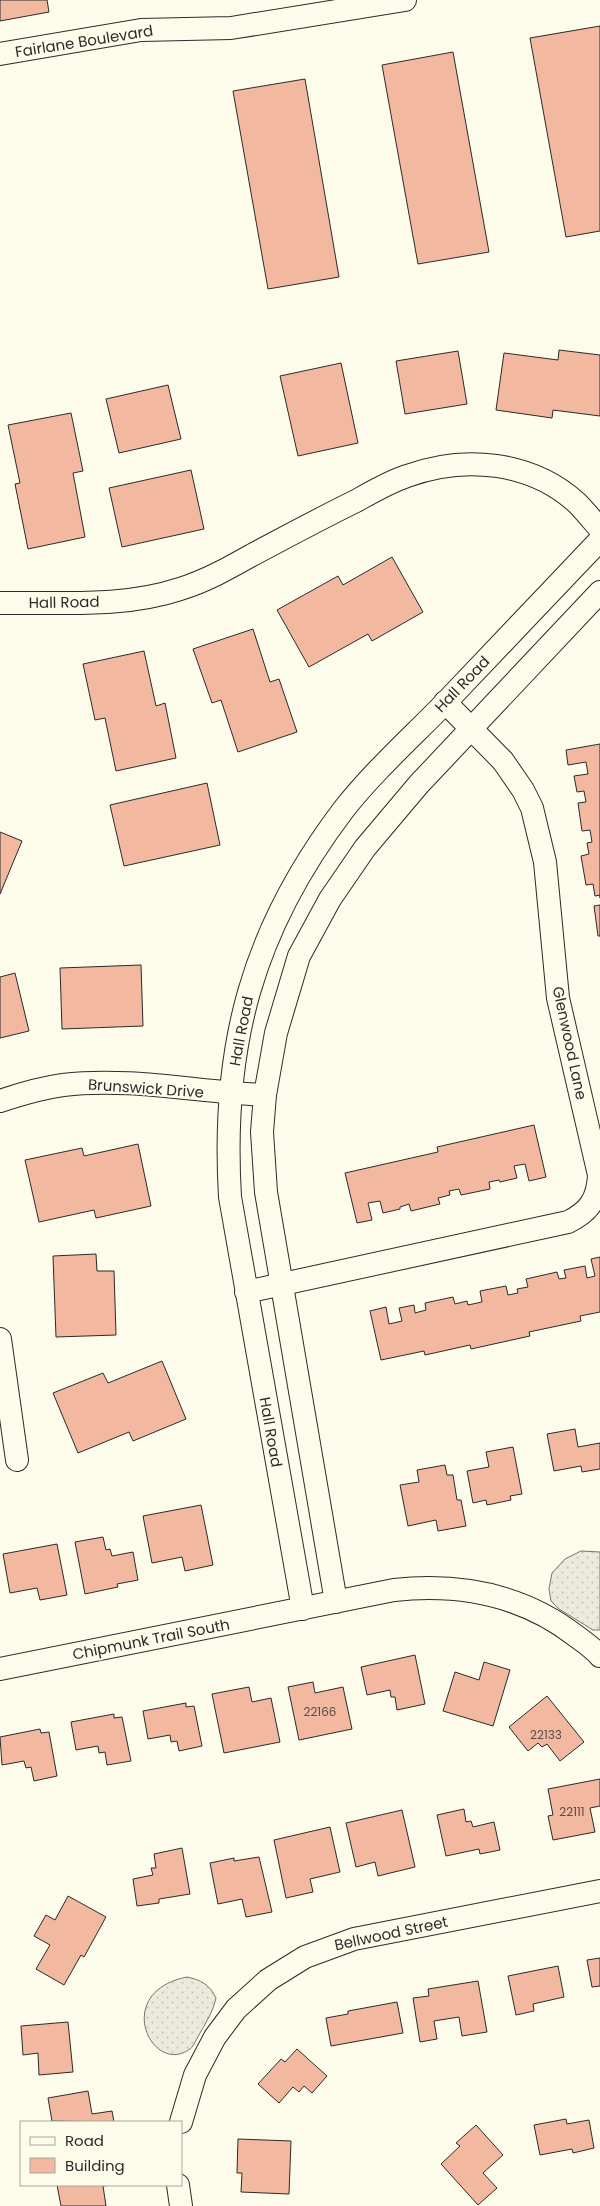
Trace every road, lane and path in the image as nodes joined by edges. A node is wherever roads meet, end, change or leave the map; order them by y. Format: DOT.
graph roads {
  1 [pos="405,0"];
  2 [pos="0,54"];
  3 [pos="600,529"];
  4 [pos="600,540"];
  5 [pos="600,592"];
  6 [pos="9,603"];
  7 [pos="445,702"];
  8 [pos="471,727"];
  9 [pos="230,1094"];
  10 [pos="265,1095"];
  11 [pos="0,1101"];
  12 [pos="282,1284"];
  13 [pos="246,1292"];
  14 [pos="0,1339"];
  15 [pos="17,1460"];
  16 [pos="336,1602"];
  17 [pos="303,1609"];
  18 [pos="600,1656"];
  19 [pos="0,1669"];
  20 [pos="600,1891"];
  21 [pos="181,2121"];
  22 [pos="178,2186"];
  23 [pos="181,2206"];
  1 -- 2 [label="street, Fairlane Boulevard"];
  3 -- 6 [label="street, Hall Road"];
  4 -- 7 [label="street, Hall Road"];
  5 -- 8 [label="street"];
  7 -- 8 [label="street, Glenwood Lane"];
  7 -- 9 [label="street, Hall Road"];
  8 -- 10 [label="street"];
  8 -- 12 [label="street, Glenwood Lane"];
  9 -- 10 [label="street, Brunswick Drive"];
  9 -- 11 [label="street, Brunswick Drive"];
  9 -- 13 [label="street, Hall Road"];
  10 -- 12 [label="street"];
  12 -- 13 [label="street, Glenwood Lane"];
  12 -- 16 [label="street"];
  13 -- 17 [label="street, Hall Road"];
  14 -- 15 [label="street"];
  16 -- 17 [label="street"];
  16 -- 18 [label="street"];
  17 -- 19 [label="street, Chipmunk Trail South"];
  20 -- 21 [label="street, Bellwood Street"];
  22 -- 23 [label="street"];
}
